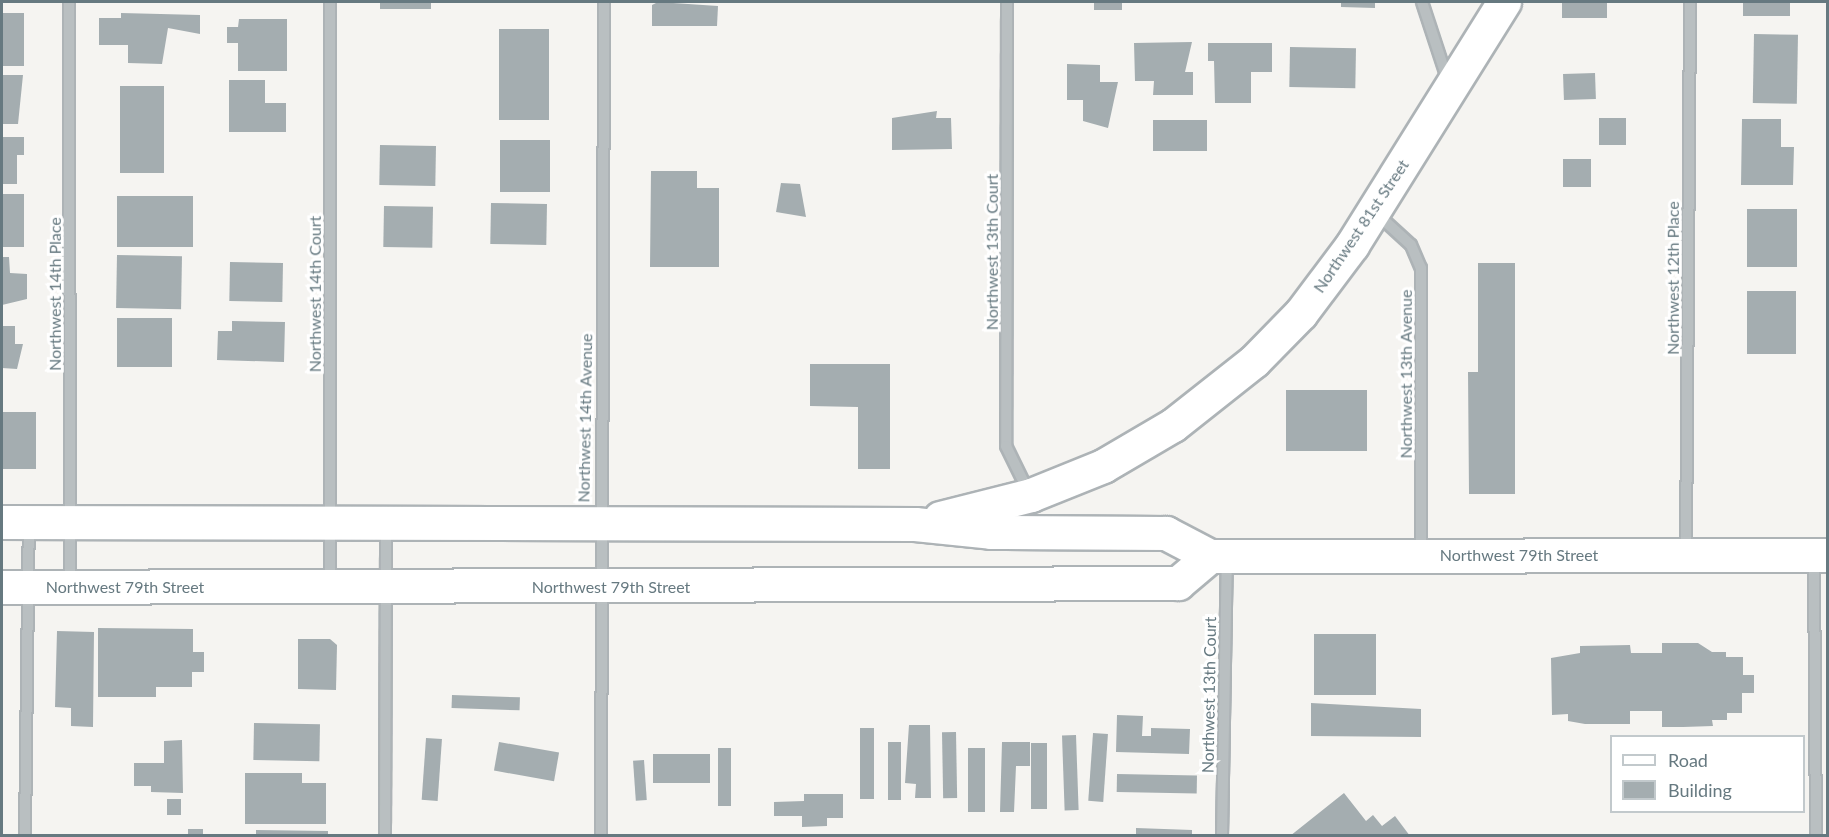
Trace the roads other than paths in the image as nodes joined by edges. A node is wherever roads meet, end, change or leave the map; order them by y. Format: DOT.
graph roads {
  1 [pos="69,2"];
  2 [pos="330,2"];
  3 [pos="604,2"];
  4 [pos="1007,2"];
  5 [pos="1422,2"];
  6 [pos="1504,2"];
  7 [pos="1690,2"];
  8 [pos="1449,88"];
  9 [pos="1375,212"];
  10 [pos="1031,495"];
  11 [pos="15,522"];
  12 [pos="70,522"];
  13 [pos="386,522"];
  14 [pos="598,522"];
  15 [pos="330,523"];
  16 [pos="915,524"];
  17 [pos="1219,555"];
  18 [pos="1421,555"];
  19 [pos="1686,555"];
  20 [pos="1820,555"];
  21 [pos="15,586"];
  22 [pos="330,586"];
  23 [pos="386,586"];
  24 [pos="70,587"];
  25 [pos="598,587"];
  26 [pos="25,836"];
  27 [pos="385,836"];
  28 [pos="601,836"];
  29 [pos="1222,836"];
  30 [pos="1816,836"];
  1 -- 12 [label="street, Northwest 14th Place"];
  2 -- 15 [label="street, Northwest 14th Court"];
  3 -- 14 [label="street, Northwest 14th Avenue"];
  4 -- 10 [label="street, Northwest 13th Court"];
  5 -- 8 [label="street"];
  6 -- 8 [label="main road, Northwest 81st Street"];
  7 -- 19 [label="street, Northwest 12th Place"];
  8 -- 9 [label="main road, Northwest 81st Street"];
  9 -- 10 [label="main road, Northwest 81st Street"];
  9 -- 18 [label="street, Northwest 13th Avenue"];
  10 -- 16 [label="main road, Northwest 81st Street"];
  11 -- 12 [label="main road, Northwest 79th Street"];
  11 -- 21 [label="street"];
  12 -- 15 [label="main road, Northwest 79th Street"];
  12 -- 24 [label="street, Northwest 14th Place"];
  13 -- 14 [label="main road, Northwest 79th Street"];
  13 -- 15 [label="main road, Northwest 79th Street"];
  13 -- 23 [label="street"];
  14 -- 16 [label="main road, Northwest 79th Street"];
  14 -- 25 [label="street, Northwest 14th Avenue"];
  15 -- 22 [label="street, Northwest 14th Court"];
  16 -- 17 [label="main road, Northwest 79th Street"];
  17 -- 18 [label="main road, Northwest 79th Street"];
  17 -- 25 [label="main road, Northwest 79th Street"];
  17 -- 29 [label="street, Northwest 13th Court"];
  18 -- 19 [label="main road, Northwest 79th Street"];
  19 -- 20 [label="main road, Northwest 79th Street"];
  20 -- 30 [label="street"];
  21 -- 24 [label="main road, Northwest 79th Street"];
  21 -- 26 [label="street"];
  22 -- 23 [label="main road, Northwest 79th Street"];
  22 -- 24 [label="main road, Northwest 79th Street"];
  23 -- 25 [label="main road, Northwest 79th Street"];
  23 -- 27 [label="street"];
  25 -- 28 [label="street, Northwest 14th Avenue"];
}
